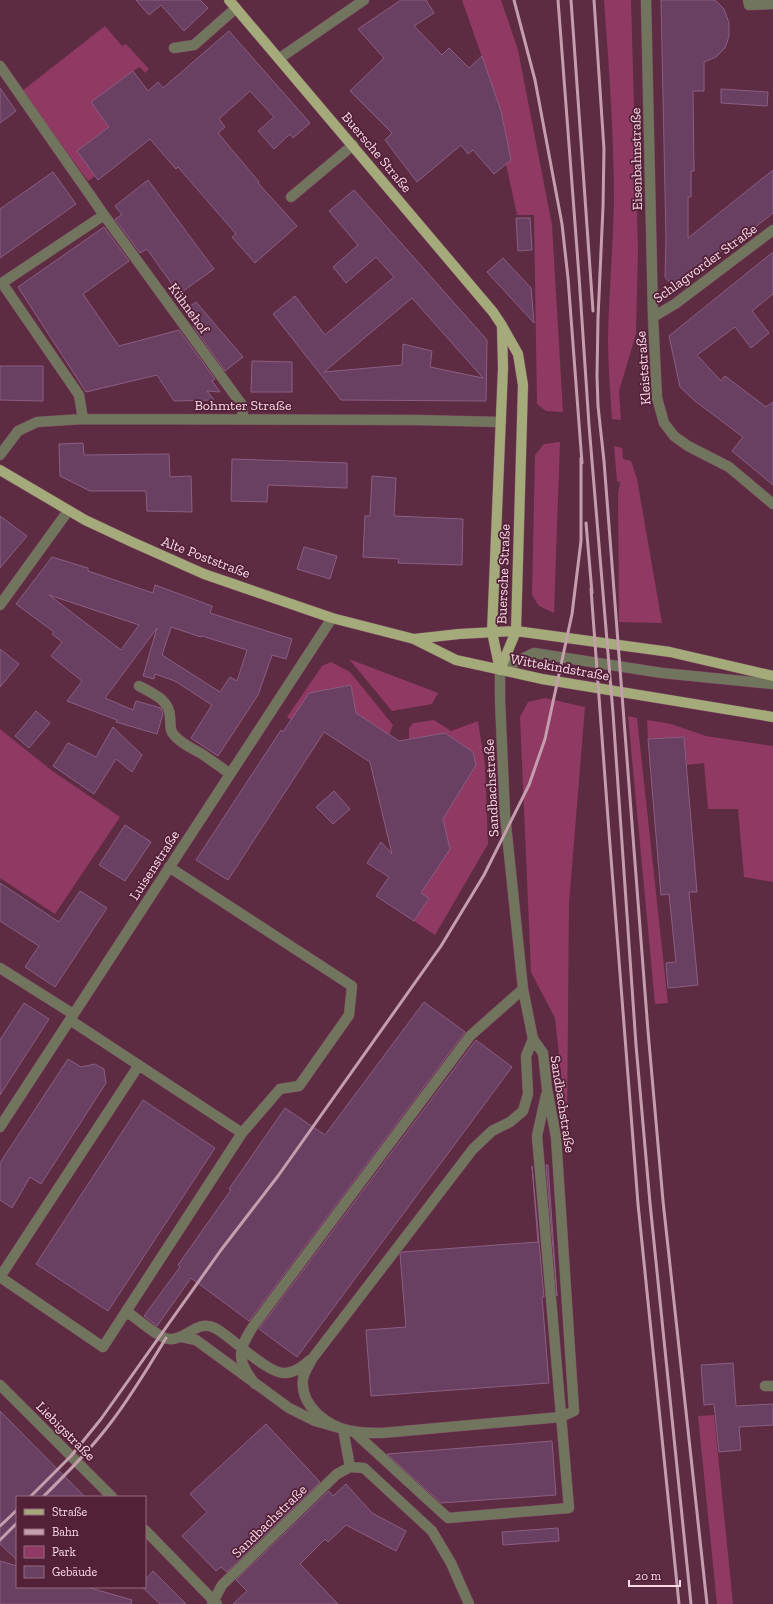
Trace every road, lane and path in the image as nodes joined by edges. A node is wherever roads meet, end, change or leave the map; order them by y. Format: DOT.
graph roads {
  1 [pos="229,0"];
  2 [pos="364,0"];
  3 [pos="646,0"];
  4 [pos="748,0"];
  5 [pos="773,4"];
  6 [pos="236,8"];
  7 [pos="174,48"];
  8 [pos="280,58"];
  9 [pos="0,66"];
  10 [pos="352,145"];
  11 [pos="291,197"];
  12 [pos="104,215"];
  13 [pos="773,230"];
  14 [pos="1,281"];
  15 [pos="654,317"];
  16 [pos="501,324"];
  17 [pos="83,419"];
  18 [pos="243,419"];
  19 [pos="501,422"];
  20 [pos="0,455"];
  21 [pos="0,470"];
  22 [pos="773,504"];
  23 [pos="68,511"];
  24 [pos="0,605"];
  25 [pos="332,618"];
  26 [pos="516,631"];
  27 [pos="492,632"];
  28 [pos="414,639"];
  29 [pos="500,670"];
  30 [pos="773,676"];
  31 [pos="773,684"];
  32 [pos="139,686"];
  33 [pos="773,717"];
  34 [pos="230,774"];
  35 [pos="169,867"];
  36 [pos="0,968"];
  37 [pos="523,989"];
  38 [pos="72,1017"];
  39 [pos="533,1039"];
  40 [pos="139,1065"];
  41 [pos="547,1089"];
  42 [pos="0,1127"];
  43 [pos="242,1133"];
  44 [pos="0,1277"];
  45 [pos="126,1311"];
  46 [pos="182,1337"];
  47 [pos="242,1348"];
  48 [pos="312,1358"];
  49 [pos="255,1384"];
  50 [pos="0,1386"];
  51 [pos="561,1417"];
  52 [pos="343,1429"];
  53 [pos="353,1432"];
  54 [pos="350,1467"];
  55 [pos="111,1496"];
  56 [pos="146,1531"];
  57 [pos="214,1603"];
  58 [pos="469,1604"];
  1 -- 6 [label="main road, Buersche Straße"];
  2 -- 8 [label="street"];
  3 -- 15 [label="street, Eisenbahnstraße"];
  4 -- 5 [label="street"];
  6 -- 7 [label="street"];
  6 -- 8 [label="main road, Buersche Straße"];
  8 -- 10 [label="main road, Buersche Straße"];
  9 -- 12 [label="street, Kühnehof"];
  10 -- 11 [label="street"];
  10 -- 16 [label="main road, Buersche Straße"];
  12 -- 14 [label="street"];
  12 -- 18 [label="street, Kühnehof"];
  13 -- 15 [label="street, Schlagvorder Straße"];
  14 -- 17 [label="street"];
  15 -- 22 [label="street, Kleiststraße"];
  16 -- 19 [label="main road, Buersche Straße"];
  16 -- 26 [label="main road, Buersche Straße"];
  17 -- 18 [label="street, Bohmter Straße"];
  17 -- 20 [label="street, Bohmter Straße"];
  18 -- 19 [label="street, Bohmter Straße"];
  19 -- 27 [label="main road, Buersche Straße"];
  21 -- 23 [label="main road, Alte Poststraße"];
  23 -- 24 [label="street"];
  23 -- 25 [label="main road, Alte Poststraße"];
  25 -- 28 [label="main road, Alte Poststraße"];
  25 -- 34 [label="street, Luisenstraße"];
  26 -- 27 [label="main road, Wittekindstraße"];
  26 -- 29 [label="main road, Buersche Straße"];
  26 -- 30 [label="main road, Wittekindstraße"];
  27 -- 28 [label="main road, Alte Poststraße"];
  27 -- 29 [label="main road, Buersche Straße"];
  28 -- 29 [label="main road, Alte Poststraße"];
  29 -- 31 [label="street, Wittekindstraße"];
  29 -- 33 [label="main road, Wittekindstraße"];
  29 -- 37 [label="street, Sandbachstraße"];
  32 -- 34 [label="street"];
  34 -- 35 [label="street, Luisenstraße"];
  35 -- 38 [label="street, Luisenstraße"];
  35 -- 43 [label="street"];
  36 -- 38 [label="street"];
  37 -- 39 [label="street, Sandbachstraße"];
  37 -- 47 [label="street"];
  38 -- 40 [label="street"];
  38 -- 42 [label="street, Luisenstraße"];
  39 -- 41 [label="street, Sandbachstraße"];
  39 -- 48 [label="street"];
  40 -- 43 [label="street"];
  40 -- 44 [label="street"];
  41 -- 51 [label="street"];
  41 -- 51 [label="street, Sandbachstraße"];
  43 -- 45 [label="street"];
  44 -- 45 [label="street"];
  45 -- 46 [label="street"];
  46 -- 47 [label="street"];
  46 -- 49 [label="street"];
  47 -- 48 [label="street"];
  47 -- 49 [label="street"];
  48 -- 52 [label="street"];
  49 -- 52 [label="street"];
  50 -- 55 [label="street, Liebigstraße"];
  51 -- 53 [label="street"];
  51 -- 53 [label="street"];
  52 -- 53 [label="street"];
  52 -- 54 [label="street"];
  54 -- 57 [label="street, Sandbachstraße"];
  54 -- 58 [label="street"];
  56 -- 57 [label="street"];
}
